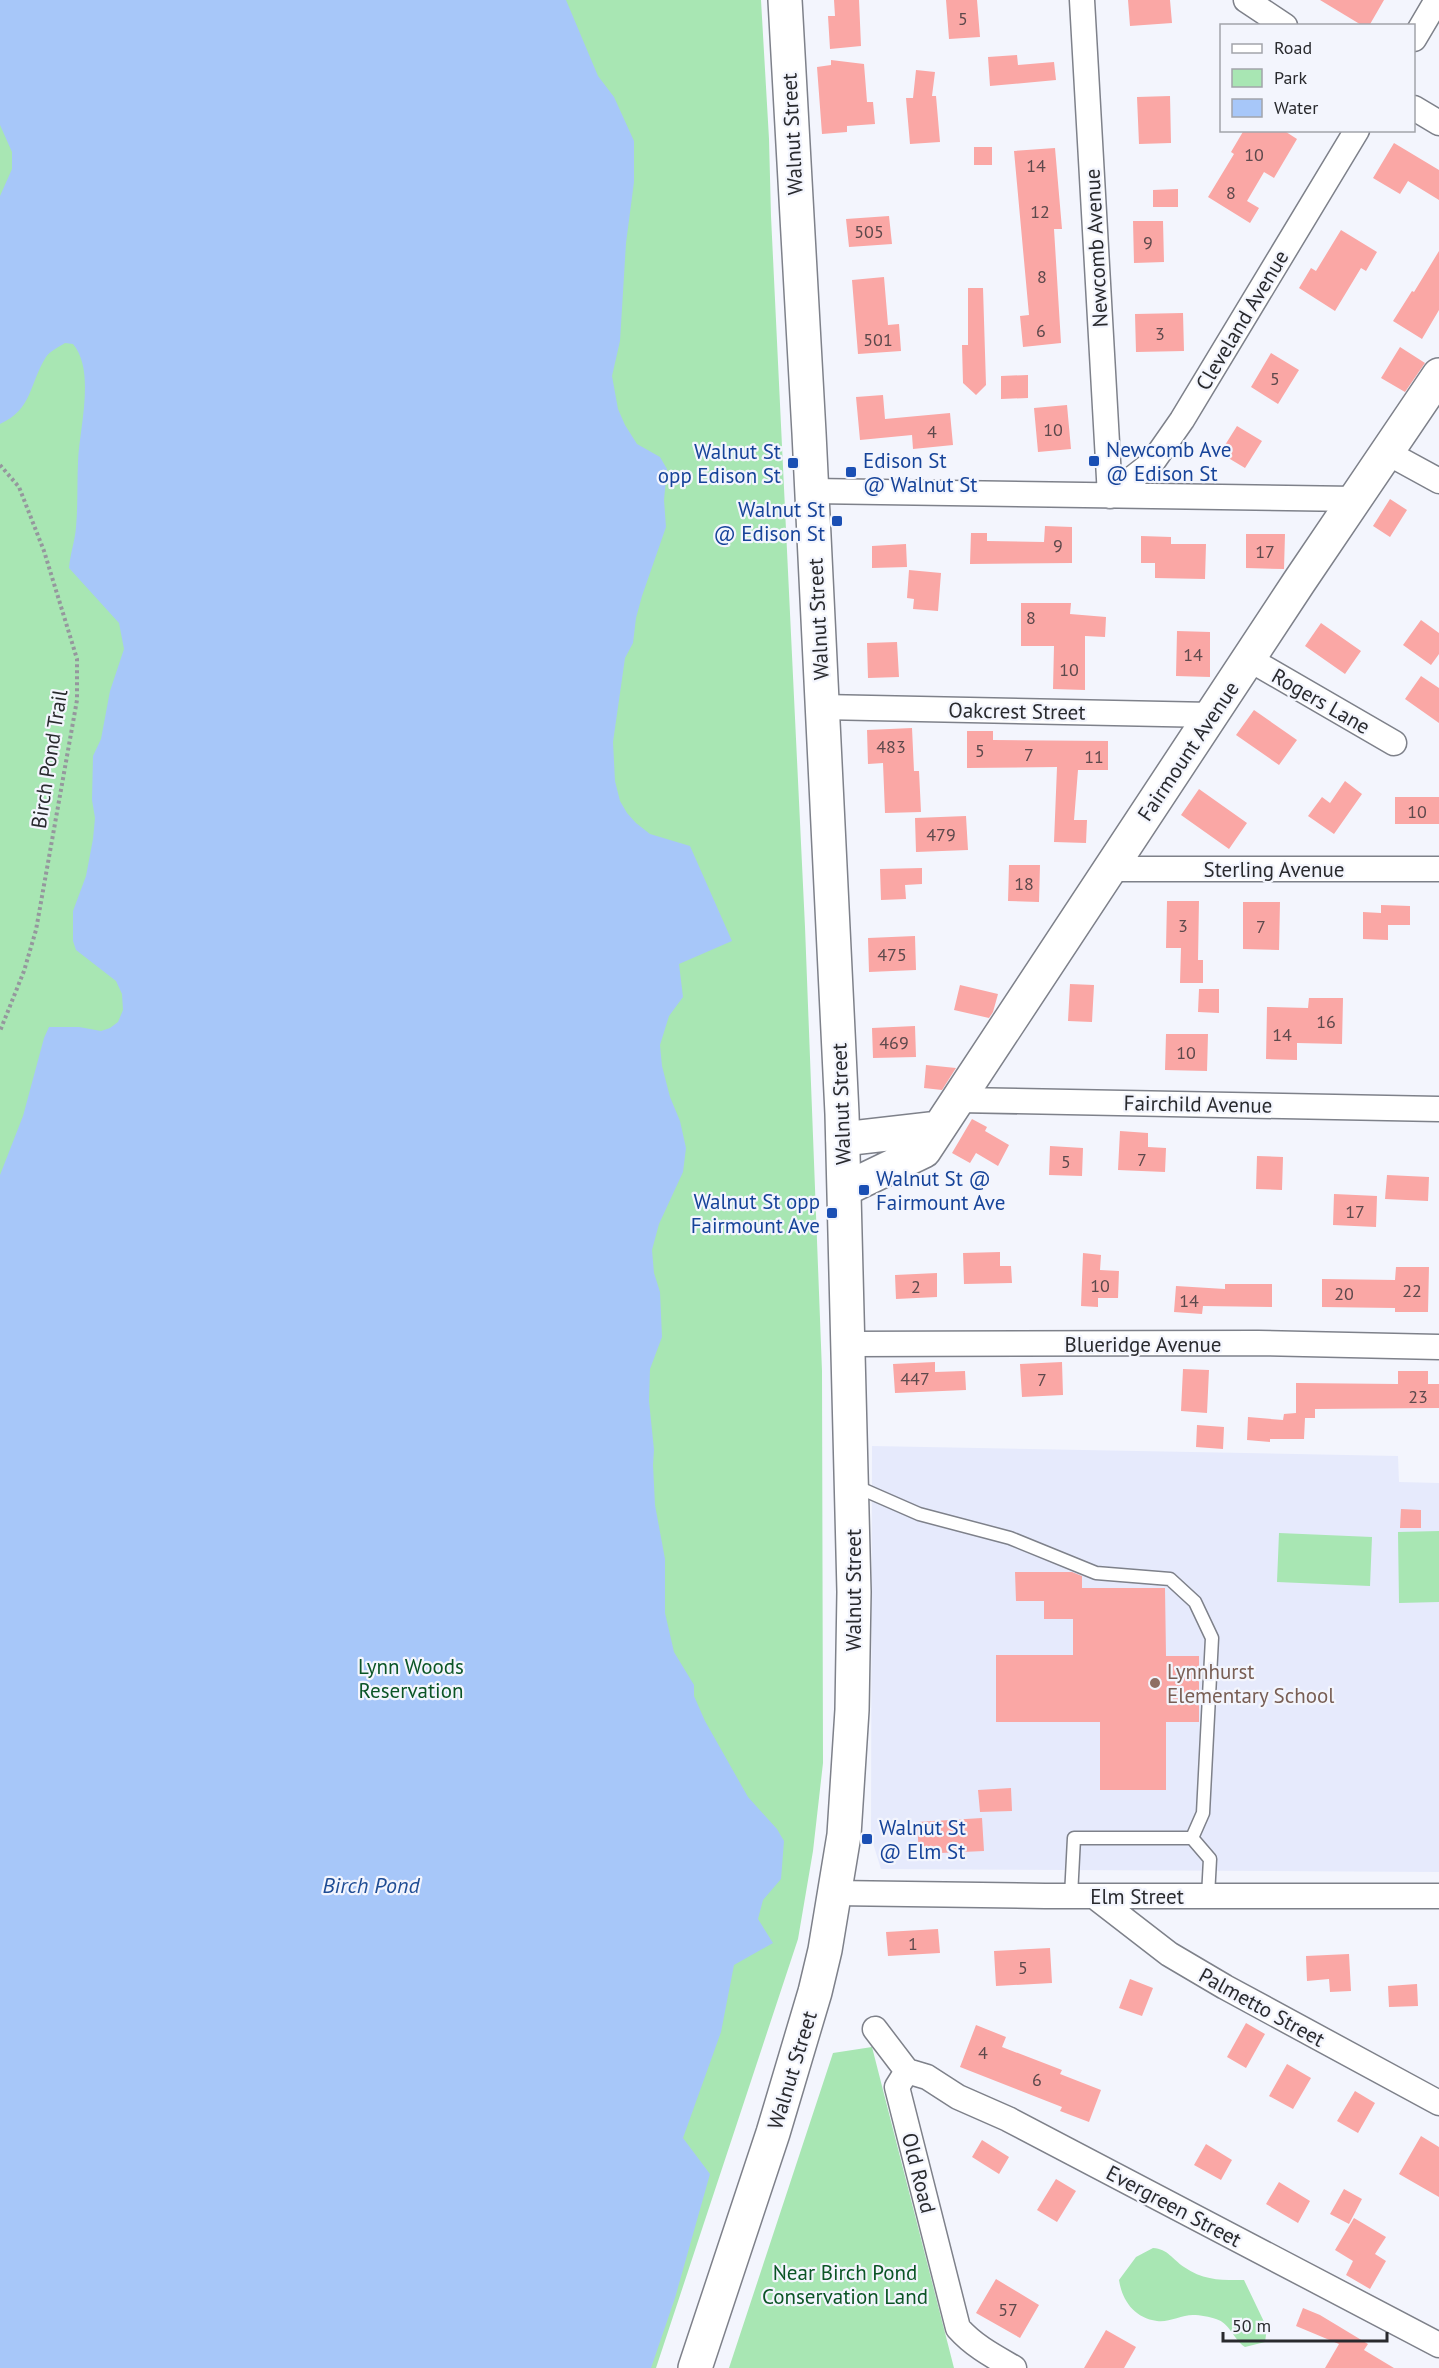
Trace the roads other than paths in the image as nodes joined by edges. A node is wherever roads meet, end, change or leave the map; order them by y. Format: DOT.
graph roads {
  1 [pos="785,0"];
  2 [pos="1082,0"];
  3 [pos="1245,0"];
  4 [pos="1437,0"];
  5 [pos="1282,24"];
  6 [pos="1415,36"];
  7 [pos="1415,109"];
  8 [pos="1439,123"];
  9 [pos="1356,132"];
  10 [pos="1439,375"];
  11 [pos="1386,452"];
  12 [pos="1439,481"];
  13 [pos="812,491"];
  14 [pos="1110,496"];
  15 [pos="1355,499"];
  16 [pos="1249,659"];
  17 [pos="822,707"];
  18 [pos="1212,716"];
  19 [pos="1394,743"];
  20 [pos="1109,869"];
  21 [pos="1439,869"];
  22 [pos="958,1100"];
  23 [pos="1439,1109"];
  24 [pos="939,1128"];
  25 [pos="843,1139"];
  26 [pos="845,1190"];
  27 [pos="848,1344"];
  28 [pos="1439,1347"];
  29 [pos="851,1484"];
  30 [pos="1192,1838"];
  31 [pos="834,1893"];
  32 [pos="1083,1896"];
  33 [pos="1208,1896"];
  34 [pos="1439,1896"];
  35 [pos="875,2029"];
  36 [pos="907,2071"];
  37 [pos="1439,2103"];
  38 [pos="1439,2345"];
  39 [pos="695,2368"];
  40 [pos="1014,2368"];
  1 -- 13 [label="main road, Walnut Street"];
  2 -- 14 [label="street, Newcomb Avenue"];
  3 -- 5 [label="street"];
  4 -- 6 [label="street"];
  7 -- 8 [label="street"];
  9 -- 14 [label="street, Cleveland Avenue"];
  10 -- 11 [label="main road, Fairmount Avenue"];
  11 -- 12 [label="street"];
  11 -- 15 [label="main road, Fairmount Avenue"];
  13 -- 14 [label="street"];
  13 -- 17 [label="main road, Walnut Street"];
  14 -- 15 [label="street"];
  15 -- 16 [label="main road, Fairmount Avenue"];
  16 -- 18 [label="main road, Fairmount Avenue"];
  16 -- 19 [label="street, Rogers Lane"];
  17 -- 18 [label="street, Oakcrest Street"];
  17 -- 25 [label="main road, Walnut Street"];
  18 -- 20 [label="main road, Fairmount Avenue"];
  20 -- 21 [label="street, Sterling Avenue"];
  20 -- 22 [label="main road, Fairmount Avenue"];
  22 -- 23 [label="street, Fairchild Avenue"];
  22 -- 24 [label="main road, Fairmount Avenue"];
  24 -- 25 [label="main road"];
  24 -- 26 [label="main road, Fairmount Avenue"];
  25 -- 26 [label="main road, Walnut Street"];
  26 -- 27 [label="main road, Walnut Street"];
  27 -- 28 [label="street, Blueridge Avenue"];
  27 -- 29 [label="main road, Walnut Street"];
  29 -- 30 [label="lane"];
  29 -- 31 [label="main road, Walnut Street"];
  30 -- 32 [label="lane"];
  30 -- 33 [label="lane"];
  31 -- 32 [label="street, Elm Street"];
  31 -- 39 [label="main road, Walnut Street"];
  32 -- 33 [label="street, Elm Street"];
  32 -- 37 [label="street, Palmetto Street"];
  33 -- 34 [label="street, Elm Street"];
  35 -- 36 [label="street"];
  36 -- 38 [label="street, Evergreen Street"];
  36 -- 40 [label="street, Old Road"];
}
